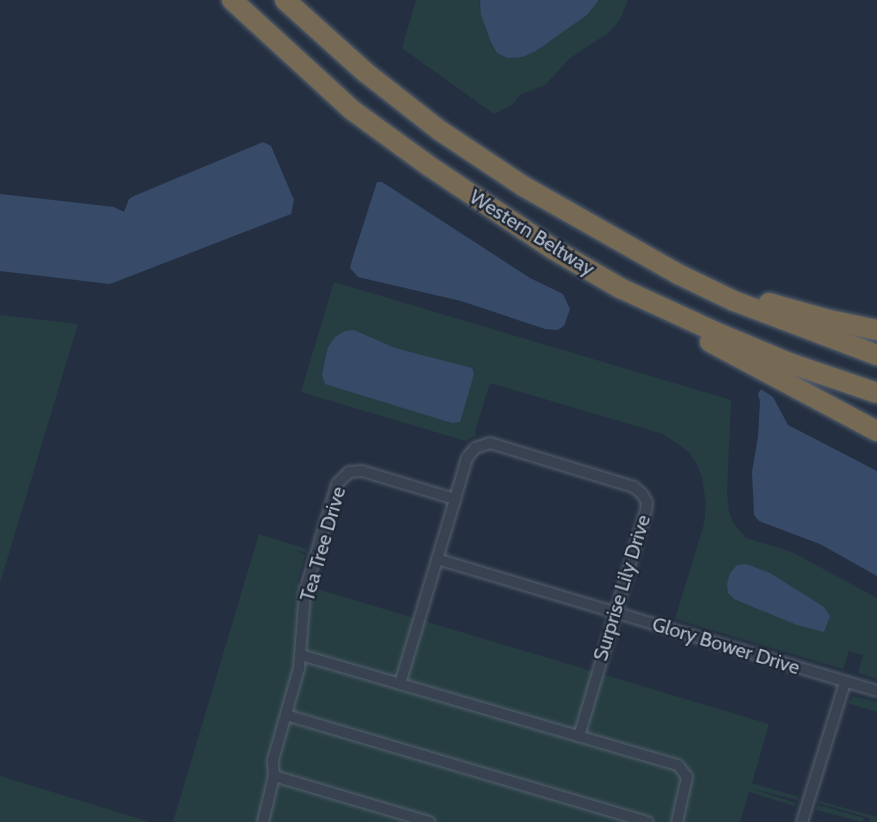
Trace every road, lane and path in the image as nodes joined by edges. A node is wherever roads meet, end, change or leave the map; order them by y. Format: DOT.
graph roads {
  1 [pos="232,0"];
  2 [pos="285,0"];
  3 [pos="678,274"];
  4 [pos="620,288"];
  5 [pos="877,330"];
  6 [pos="877,355"];
  7 [pos="877,393"];
  8 [pos="877,431"];
  9 [pos="455,499"];
  10 [pos="437,559"];
  11 [pos="615,613"];
  12 [pos="301,655"];
  13 [pos="845,682"];
  14 [pos="400,684"];
  15 [pos="877,691"];
  16 [pos="286,715"];
  17 [pos="579,736"];
  18 [pos="274,776"];
  19 [pos="263,822"];
  20 [pos="429,822"];
  21 [pos="648,822"];
  22 [pos="677,822"];
  23 [pos="802,822"];
  1 -- 4 [label="highway, Western Beltway"];
  2 -- 3 [label="highway, Western Beltway"];
  3 -- 5 [label="highway"];
  3 -- 6 [label="highway, Western Beltway"];
  4 -- 7 [label="highway, Western Beltway"];
  4 -- 8 [label="highway"];
  9 -- 10 [label="street"];
  9 -- 11 [label="street, Surprise Lily Drive"];
  9 -- 12 [label="street, Tea Tree Drive"];
  10 -- 11 [label="street, Glory Bower Drive"];
  10 -- 14 [label="street"];
  11 -- 13 [label="street, Glory Bower Drive"];
  11 -- 17 [label="street, Surprise Lily Drive"];
  12 -- 14 [label="street"];
  12 -- 16 [label="street, Tea Tree Drive"];
  13 -- 15 [label="street, Glory Bower Drive"];
  13 -- 23 [label="street"];
  14 -- 17 [label="street"];
  16 -- 18 [label="street, Tea Tree Drive"];
  16 -- 21 [label="street"];
  17 -- 22 [label="street"];
  18 -- 19 [label="street, Tea Tree Drive"];
  18 -- 20 [label="street"];
}
